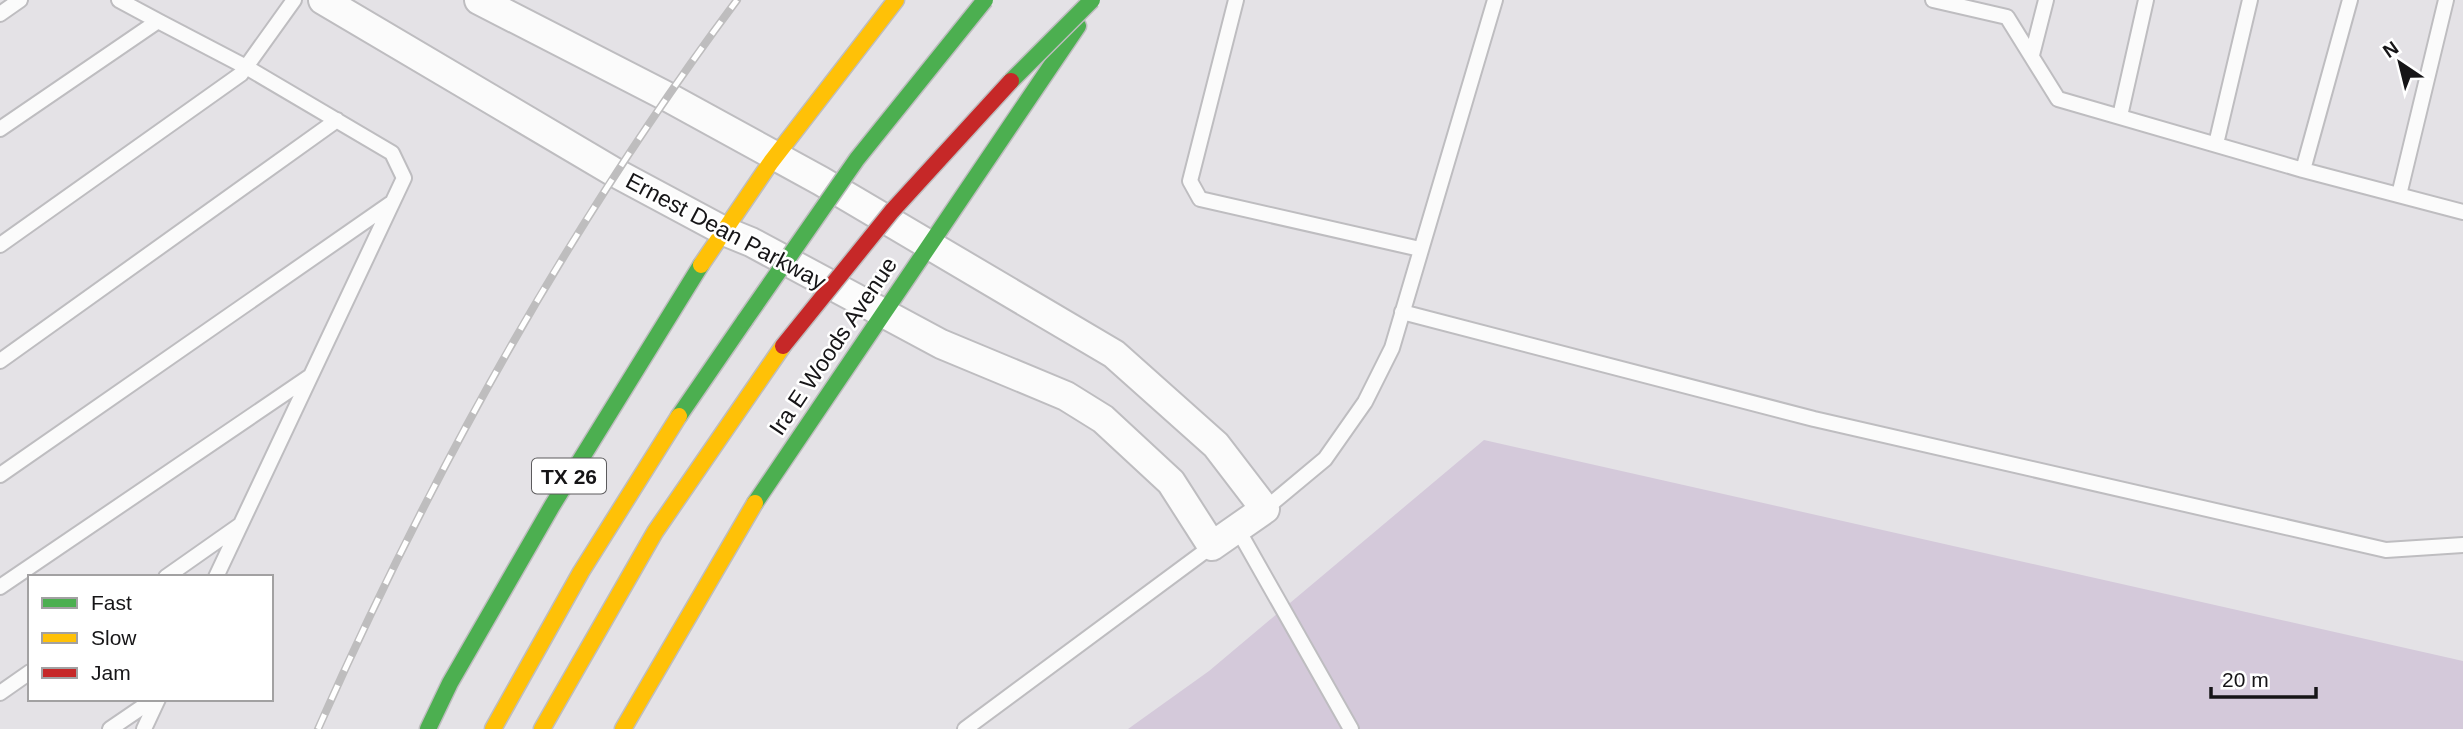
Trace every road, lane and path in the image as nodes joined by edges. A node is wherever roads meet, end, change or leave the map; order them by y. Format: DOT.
graph roads {
  1 [pos="20,0"];
  2 [pos="119,0"];
  3 [pos="294,0"];
  4 [pos="323,0"];
  5 [pos="479,0"];
  6 [pos="896,0"];
  7 [pos="985,0"];
  8 [pos="1094,0"];
  9 [pos="1236,0"];
  10 [pos="1495,0"];
  11 [pos="2046,0"];
  12 [pos="2146,0"];
  13 [pos="2250,0"];
  14 [pos="2350,0"];
  15 [pos="2446,0"];
  16 [pos="1940,1"];
  17 [pos="0,14"];
  18 [pos="158,21"];
  19 [pos="2032,55"];
  20 [pos="246,67"];
  21 [pos="2120,116"];
  22 [pos="337,121"];
  23 [pos="0,129"];
  24 [pos="2216,144"];
  25 [pos="774,156"];
  26 [pos="2304,170"];
  27 [pos="2399,195"];
  28 [pos="393,202"];
  29 [pos="2463,212"];
  30 [pos="724,231"];
  31 [pos="930,243"];
  32 [pos="0,244"];
  33 [pos="1420,249"];
  34 [pos="1402,312"];
  35 [pos="882,313"];
  36 [pos="0,361"];
  37 [pos="310,376"];
  38 [pos="0,475"];
  39 [pos="1265,509"];
  40 [pos="241,525"];
  41 [pos="1237,528"];
  42 [pos="2463,545"];
  43 [pos="1212,546"];
  44 [pos="169,575"];
  45 [pos="217,575"];
  46 [pos="0,587"];
  47 [pos="28,673"];
  48 [pos="0,693"];
  49 [pos="153,701"];
  50 [pos="155,701"];
  51 [pos="110,729"];
  52 [pos="144,729"];
  53 [pos="428,729"];
  54 [pos="493,729"];
  55 [pos="542,729"];
  56 [pos="623,729"];
  57 [pos="965,729"];
  58 [pos="1351,729"];
  1 -- 17 [label="lane"];
  2 -- 18 [label="lane"];
  3 -- 20 [label="lane"];
  4 -- 30 [label="street, Ernest Dean Parkway"];
  5 -- 25 [label="street"];
  6 -- 25 [label="main road, TX 26"];
  7 -- 54 [label="main road, bridge"];
  8 -- 31 [label="main road, Ira E Woods Avenue"];
  8 -- 55 [label="main road, bridge"];
  9 -- 33 [label="lane"];
  10 -- 33 [label="lane"];
  11 -- 19 [label="lane"];
  12 -- 21 [label="lane"];
  13 -- 24 [label="lane"];
  14 -- 26 [label="lane"];
  15 -- 27 [label="lane"];
  16 -- 19 [label="lane"];
  18 -- 20 [label="lane"];
  18 -- 23 [label="lane"];
  19 -- 21 [label="lane"];
  20 -- 22 [label="lane"];
  20 -- 32 [label="lane"];
  21 -- 24 [label="lane"];
  22 -- 28 [label="lane"];
  22 -- 36 [label="lane"];
  24 -- 26 [label="lane"];
  25 -- 30 [label="main road, TX 26"];
  25 -- 31 [label="street"];
  26 -- 27 [label="lane"];
  27 -- 29 [label="lane"];
  28 -- 37 [label="lane"];
  28 -- 38 [label="lane"];
  30 -- 35 [label="street, Ernest Dean Parkway"];
  30 -- 53 [label="main road, TX 26"];
  31 -- 35 [label="main road, Ira E Woods Avenue"];
  31 -- 39 [label="street"];
  33 -- 34 [label="lane"];
  34 -- 39 [label="lane"];
  34 -- 42 [label="lane"];
  35 -- 43 [label="street, Ernest Dean Parkway"];
  35 -- 56 [label="main road, Ira E Woods Avenue"];
  37 -- 40 [label="lane"];
  37 -- 46 [label="lane"];
  39 -- 41 [label="street"];
  40 -- 44 [label="lane"];
  40 -- 45 [label="lane"];
  41 -- 43 [label="street"];
  41 -- 58 [label="lane"];
  43 -- 57 [label="lane"];
  47 -- 48 [label="lane"];
  49 -- 51 [label="lane"];
  50 -- 52 [label="lane"];
}
